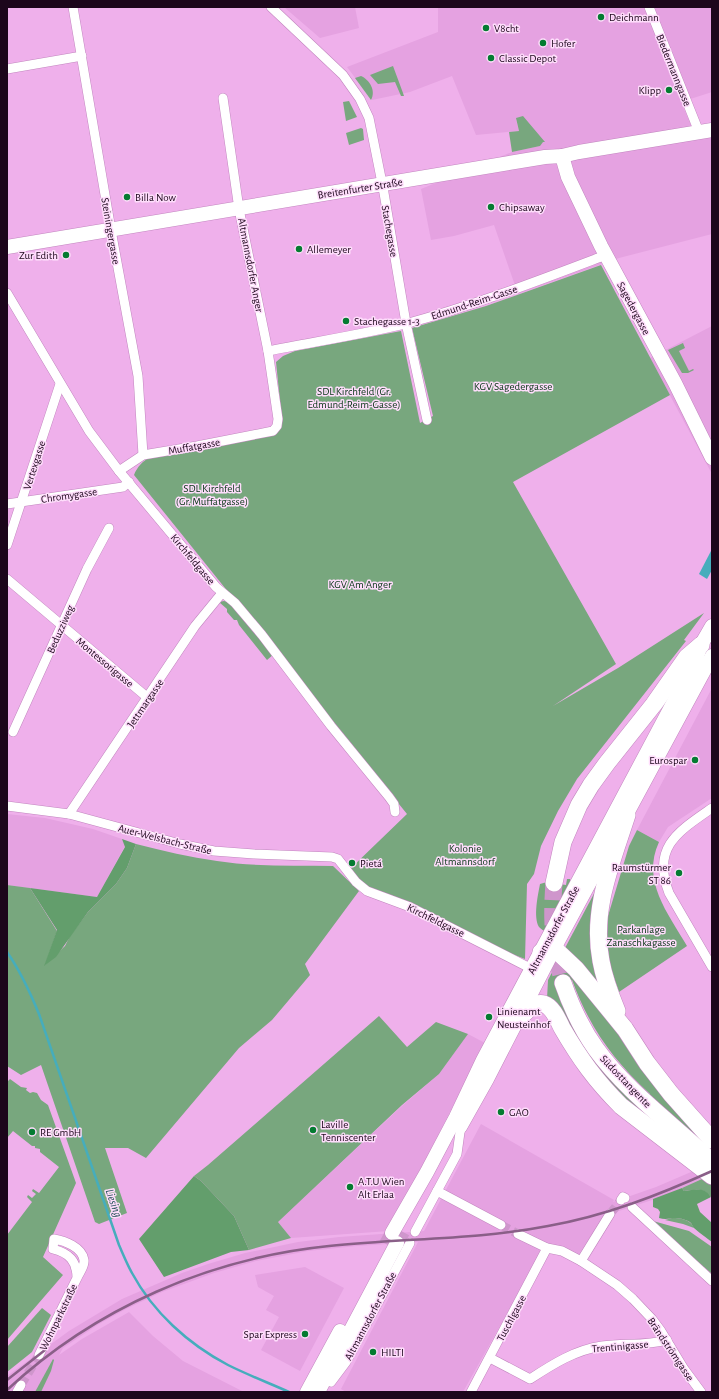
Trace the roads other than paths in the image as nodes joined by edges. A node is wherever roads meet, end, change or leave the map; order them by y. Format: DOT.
graph roads {
  1 [pos="73,7"];
  2 [pos="271,7"];
  3 [pos="649,7"];
  4 [pos="82,56"];
  5 [pos="7,69"];
  6 [pos="223,98"];
  7 [pos="706,131"];
  8 [pos="562,156"];
  9 [pos="382,185"];
  10 [pos="239,209"];
  11 [pos="111,230"];
  12 [pos="7,247"];
  13 [pos="606,255"];
  14 [pos="7,293"];
  15 [pos="406,323"];
  16 [pos="268,351"];
  17 [pos="60,384"];
  18 [pos="427,420"];
  19 [pos="273,430"];
  20 [pos="143,455"];
  21 [pos="712,458"];
  22 [pos="119,471"];
  23 [pos="129,482"];
  24 [pos="22,502"];
  25 [pos="7,504"];
  26 [pos="109,528"];
  27 [pos="7,545"];
  28 [pos="7,579"];
  29 [pos="222,593"];
  30 [pos="62,625"];
  31 [pos="712,626"];
  32 [pos="707,651"];
  33 [pos="148,698"];
  34 [pos="13,732"];
  35 [pos="7,806"];
  36 [pos="712,808"];
  37 [pos="395,812"];
  38 [pos="69,814"];
  39 [pos="627,815"];
  40 [pos="344,868"];
  41 [pos="554,883"];
  42 [pos="553,953"];
  43 [pos="712,967"];
  44 [pos="532,969"];
  45 [pos="563,983"];
  46 [pos="517,1021"];
  47 [pos="625,1029"];
  48 [pos="461,1125"];
  49 [pos="712,1140"];
  50 [pos="712,1162"];
  51 [pos="712,1176"];
  52 [pos="437,1191"];
  53 [pos="632,1207"];
  54 [pos="610,1214"];
  55 [pos="500,1225"];
  56 [pos="518,1234"];
  57 [pos="400,1238"];
  58 [pos="547,1248"];
  59 [pos="581,1261"];
  60 [pos="77,1278"];
  61 [pos="712,1281"];
  62 [pos="666,1340"];
  63 [pos="39,1355"];
  64 [pos="490,1358"];
  65 [pos="319,1386"];
  66 [pos="474,1390"];
  67 [pos="700,1391"];
  1 -- 4 [label="street, Steiningergasse"];
  2 -- 9 [label="street, Stachegasse"];
  3 -- 7 [label="street, Biedermanngasse"];
  4 -- 5 [label="street"];
  4 -- 11 [label="street, Steiningergasse"];
  6 -- 10 [label="street, Altmannsdorfer Anger"];
  7 -- 8 [label="main road, Breitenfurter Straße"];
  8 -- 9 [label="main road, Breitenfurter Straße"];
  8 -- 13 [label="main road, Sagedergasse"];
  9 -- 10 [label="main road, Breitenfurter Straße"];
  9 -- 15 [label="street, Stachegasse"];
  10 -- 11 [label="main road, Breitenfurter Straße"];
  10 -- 16 [label="street, Altmannsdorfer Anger"];
  11 -- 12 [label="main road, Breitenfurter Straße"];
  11 -- 20 [label="street, Steiningergasse"];
  13 -- 15 [label="street, Edmund-Reim-Gasse"];
  13 -- 21 [label="main road, Sagedergasse"];
  14 -- 17 [label="street, Kirchfeldgasse"];
  15 -- 16 [label="street, Edmund-Reim-Gasse"];
  15 -- 18 [label="street, Stachegasse"];
  16 -- 19 [label="street, Altmannsdorfer Anger"];
  17 -- 22 [label="street, Kirchfeldgasse"];
  17 -- 24 [label="street, Vertexgasse"];
  19 -- 20 [label="street, Muffatgasse"];
  20 -- 22 [label="street, Muffatgasse"];
  22 -- 23 [label="street, Kirchfeldgasse"];
  23 -- 24 [label="street, Chromygasse"];
  23 -- 29 [label="street, Kirchfeldgasse"];
  24 -- 25 [label="street, Chromygasse"];
  24 -- 27 [label="street, Vertexgasse"];
  26 -- 30 [label="street, Beduzziweg"];
  28 -- 30 [label="street, Montessorigasse"];
  29 -- 33 [label="street, Jettmargasse"];
  29 -- 37 [label="street, Kirchfeldgasse"];
  30 -- 33 [label="street, Montessorigasse"];
  30 -- 34 [label="street, Beduzziweg"];
  31 -- 32 [label="main road, Altmannsdorfer Straße"];
  32 -- 39 [label="main road, Altmannsdorfer Straße"];
  32 -- 41 [label="highway"];
  32 -- 42 [label="main road, Altmannsdorfer Straße"];
  33 -- 38 [label="street, Jettmargasse"];
  35 -- 38 [label="street, Auer-Welsbach-Straße"];
  36 -- 43 [label="street"];
  38 -- 40 [label="street, Auer-Welsbach-Straße"];
  39 -- 42 [label="main road, Altmannsdorfer Straße"];
  39 -- 47 [label="highway"];
  40 -- 44 [label="street, Kirchfeldgasse"];
  42 -- 44 [label="main road, Altmannsdorfer Straße"];
  42 -- 46 [label="main road, Altmannsdorfer Straße"];
  42 -- 47 [label="highway"];
  44 -- 57 [label="main road, Altmannsdorfer Straße"];
  45 -- 50 [label="highway, Südosttangente"];
  46 -- 48 [label="main road, Altmannsdorfer Straße"];
  46 -- 51 [label="highway"];
  47 -- 49 [label="highway"];
  48 -- 52 [label="street, Altmannsdorfer Straße"];
  48 -- 57 [label="main road, Altmannsdorfer Straße"];
  52 -- 55 [label="street"];
  52 -- 57 [label="street, Altmannsdorfer Straße"];
  53 -- 61 [label="street"];
  54 -- 59 [label="street"];
  56 -- 58 [label="street, Brändströmgasse"];
  57 -- 65 [label="main road, Altmannsdorfer Straße"];
  57 -- 65 [label="street, Altmannsdorfer Straße"];
  58 -- 59 [label="street, Brändströmgasse"];
  58 -- 64 [label="street, Tuschlgasse"];
  59 -- 62 [label="street, Brändströmgasse"];
  60 -- 63 [label="street, Wohnparkstraße"];
  62 -- 64 [label="street, Trentinigasse"];
  62 -- 67 [label="street, Brändströmgasse"];
  64 -- 66 [label="street, Tuschlgasse"];
}
